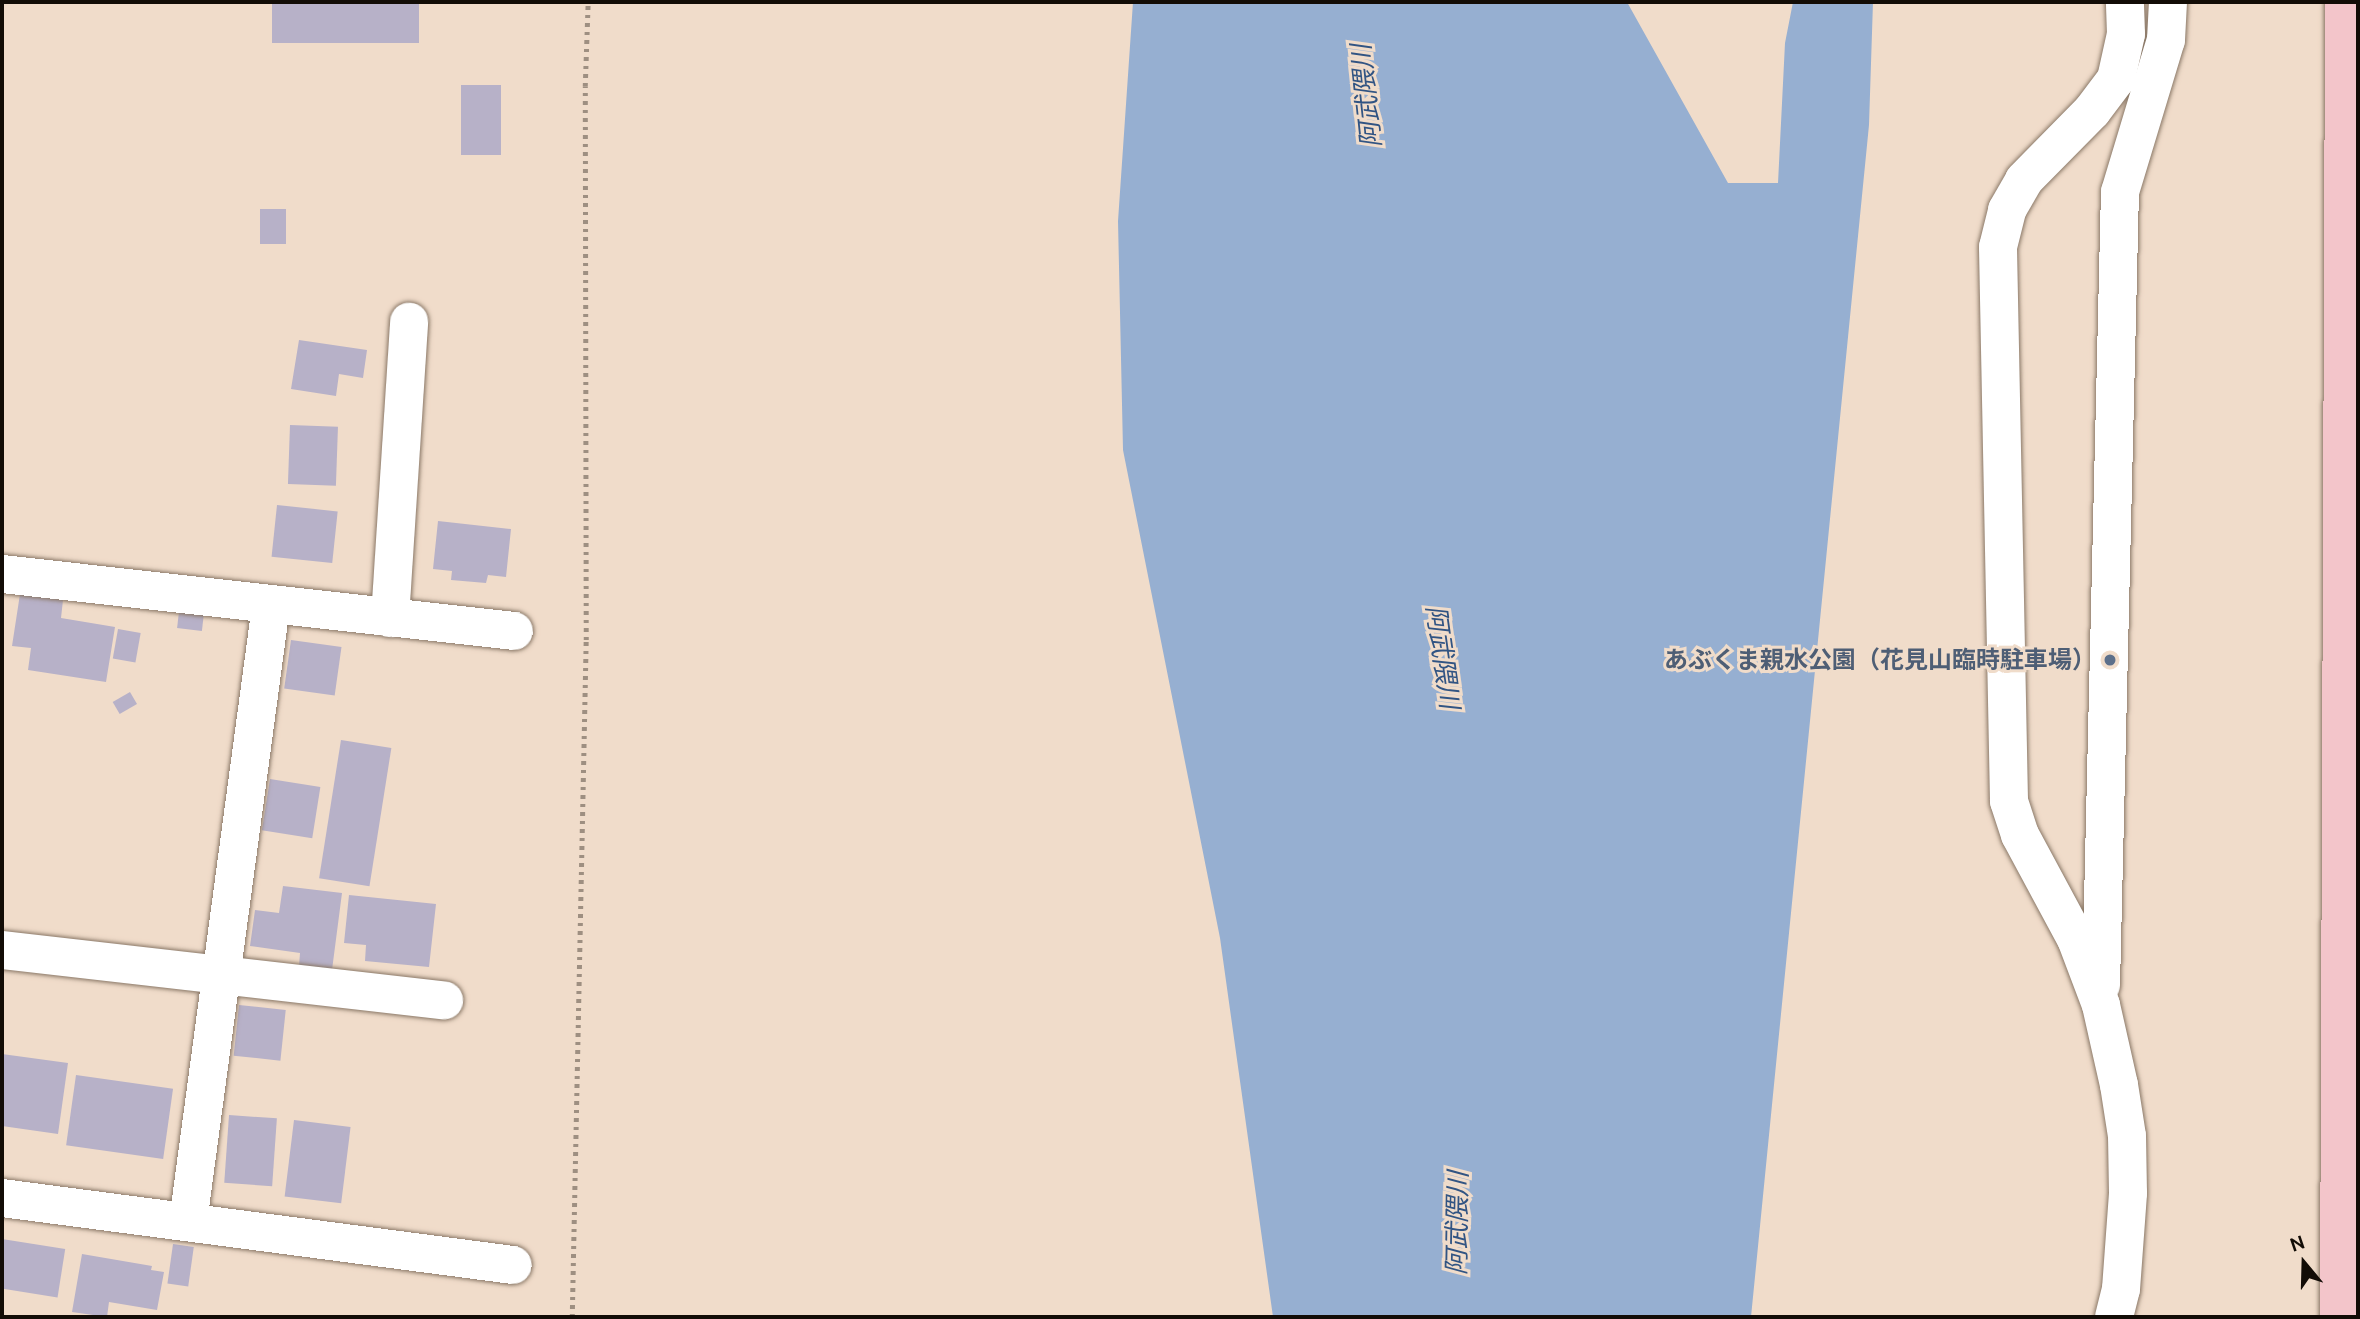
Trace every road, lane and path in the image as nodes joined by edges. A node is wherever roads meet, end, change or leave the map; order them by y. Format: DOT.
graph roads {
  1 [pos="588,2"];
  2 [pos="2125,2"];
  3 [pos="2168,2"];
  4 [pos="2344,2"];
  5 [pos="409,322"];
  6 [pos="2,574"];
  7 [pos="271,606"];
  8 [pos="390,618"];
  9 [pos="514,631"];
  10 [pos="2,950"];
  11 [pos="222,975"];
  12 [pos="444,1000"];
  13 [pos="2101,1005"];
  14 [pos="2,1198"];
  15 [pos="2349,1200"];
  16 [pos="188,1222"];
  17 [pos="513,1265"];
  18 [pos="572,1317"];
  19 [pos="2114,1317"];
  20 [pos="2339,1317"];
  1 -- 18 [label="path"];
  2 -- 13 [label="street"];
  3 -- 13 [label="street"];
  4 -- 15 [label="main road"];
  5 -- 8 [label="street"];
  6 -- 7 [label="street"];
  7 -- 8 [label="street"];
  7 -- 11 [label="street"];
  8 -- 9 [label="street"];
  10 -- 11 [label="street"];
  11 -- 12 [label="street"];
  11 -- 16 [label="street"];
  13 -- 19 [label="street"];
  14 -- 16 [label="street"];
  15 -- 20 [label="main road"];
  16 -- 17 [label="street"];
}
